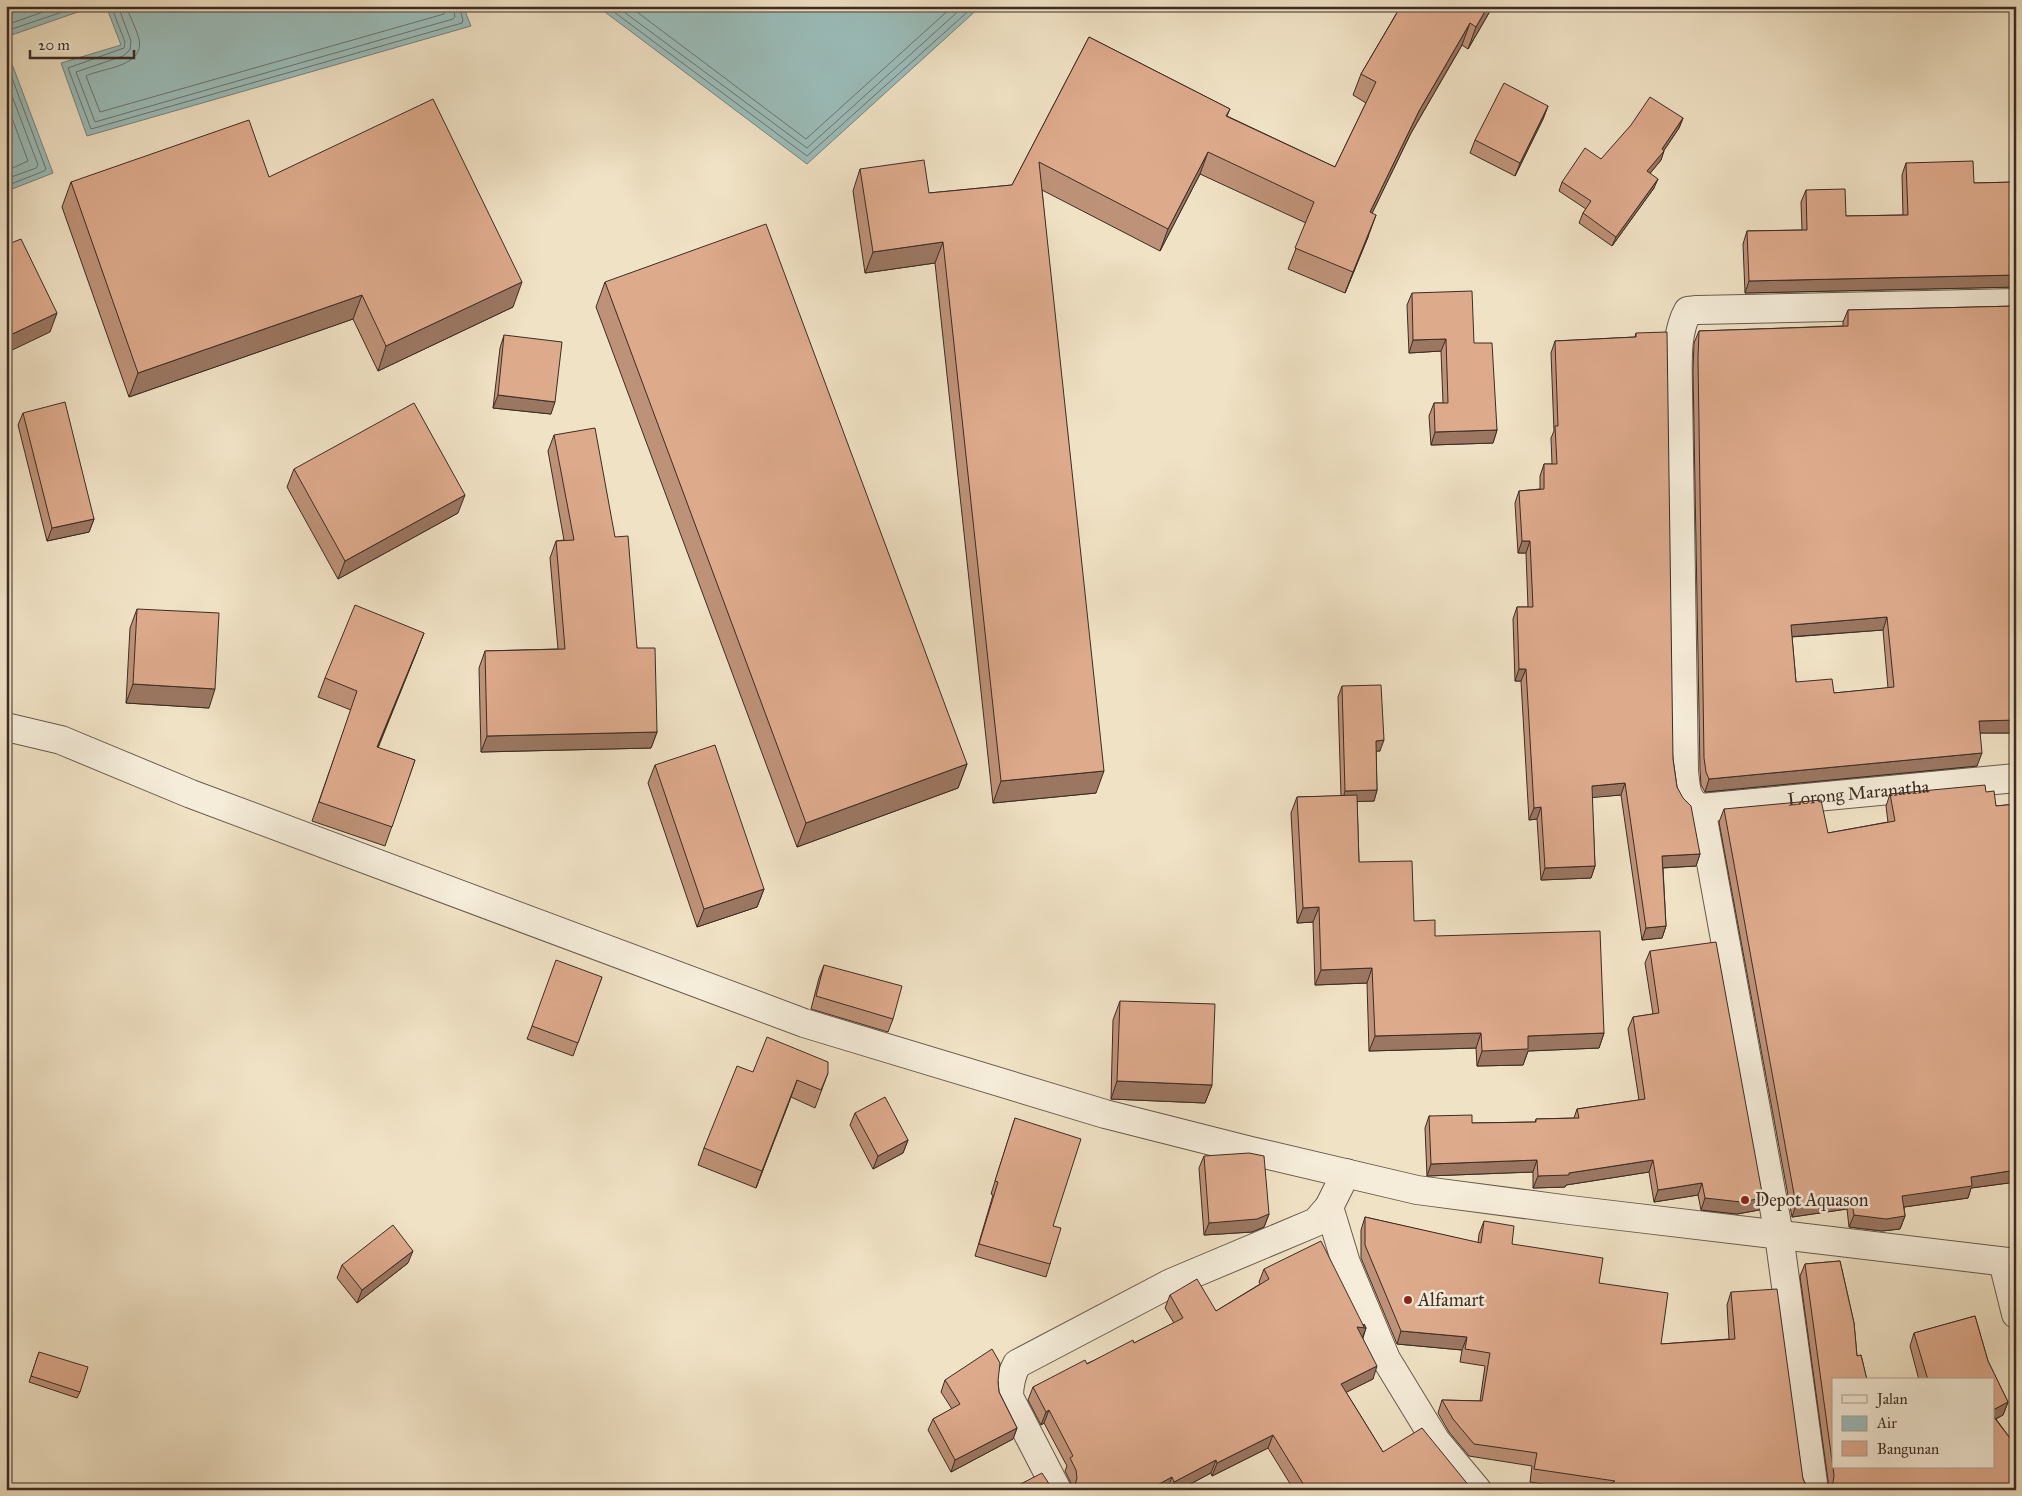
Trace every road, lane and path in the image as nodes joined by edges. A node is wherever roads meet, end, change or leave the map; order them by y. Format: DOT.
graph roads {
  1 [pos="2016,303"];
  2 [pos="6,727"];
  3 [pos="2016,778"];
  4 [pos="1701,808"];
  5 [pos="1346,1173"];
  6 [pos="1329,1207"];
  7 [pos="1779,1236"];
  8 [pos="2009,1263"];
  9 [pos="2016,1314"];
  10 [pos="1057,1490"];
  11 [pos="1477,1490"];
  12 [pos="1814,1490"];
  1 -- 4 [label="street"];
  2 -- 5 [label="street"];
  3 -- 4 [label="street, Lorong Maranatha"];
  4 -- 7 [label="street"];
  5 -- 6 [label="street"];
  5 -- 7 [label="street"];
  6 -- 10 [label="street"];
  6 -- 11 [label="street"];
  7 -- 8 [label="street"];
  7 -- 12 [label="street"];
  8 -- 9 [label="street"];
}
